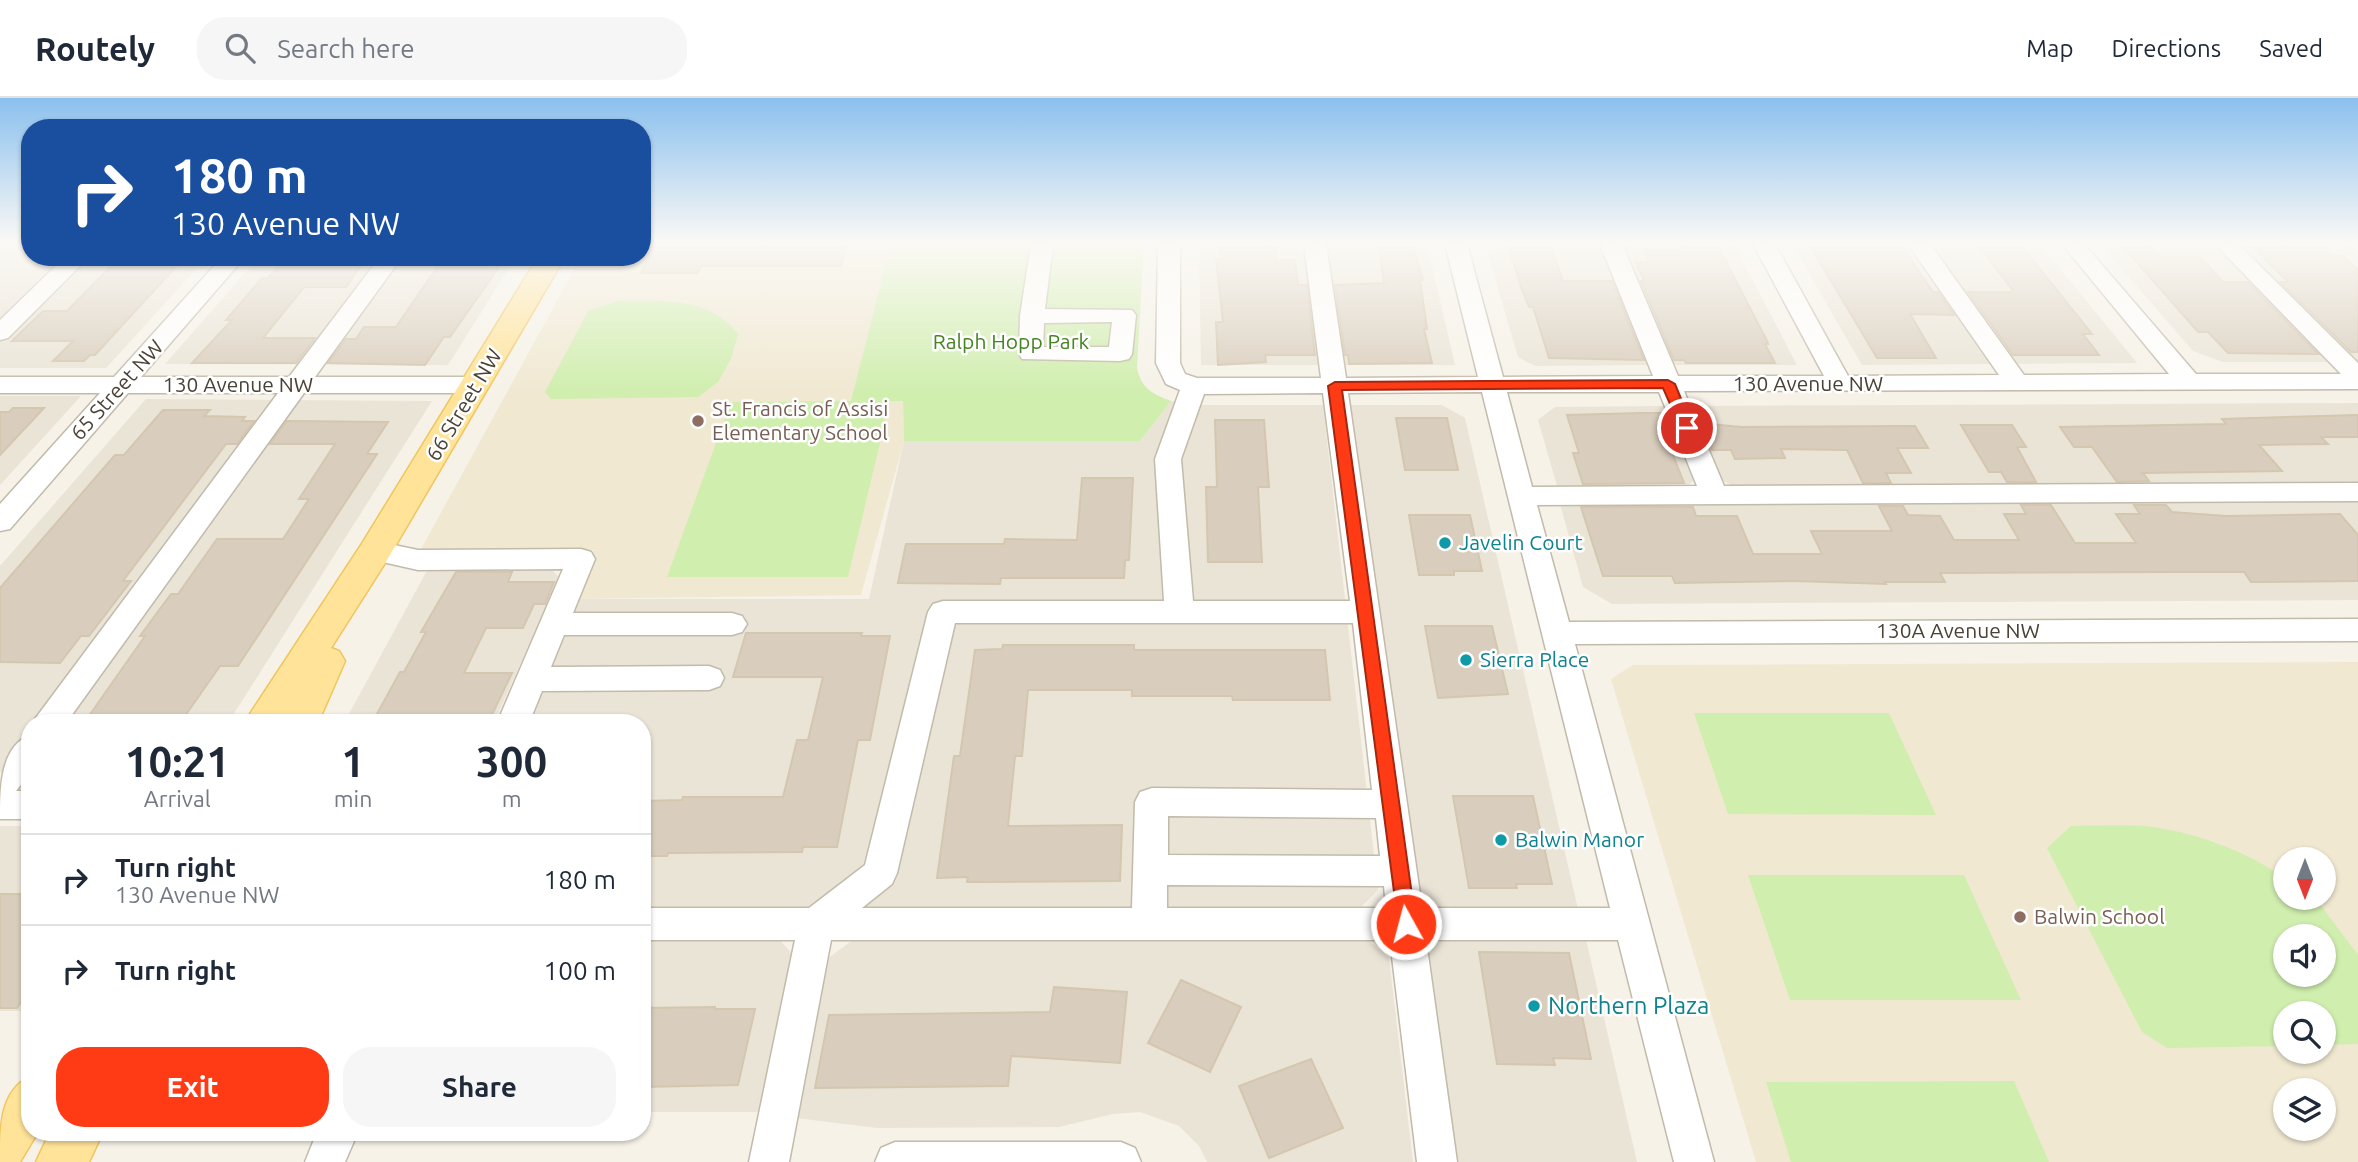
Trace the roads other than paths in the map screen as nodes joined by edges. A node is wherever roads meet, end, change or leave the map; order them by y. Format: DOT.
graph roads {
  1 [pos="40,294"];
  2 [pos="202,294"];
  3 [pos="364,294"];
  4 [pos="531,294"];
  5 [pos="1035,294"];
  6 [pos="1169,294"];
  7 [pos="1322,294"];
  8 [pos="1469,294"];
  9 [pos="1631,294"];
  10 [pos="1791,294"];
  11 [pos="1954,294"];
  12 [pos="2115,294"];
  13 [pos="2275,294"];
  14 [pos="1032,316"];
  15 [pos="0,333"];
  16 [pos="2358,379"];
  17 [pos="2189,382"];
  18 [pos="1185,383"];
  19 [pos="1840,383"];
  20 [pos="2017,383"];
  21 [pos="1668,384"];
  22 [pos="0,385"];
  23 [pos="122,385"];
  24 [pos="298,385"];
  25 [pos="477,385"];
  26 [pos="1492,385"];
  27 [pos="1335,386"];
  28 [pos="2358,492"];
  29 [pos="1714,495"];
  30 [pos="1521,496"];
  31 [pos="0,522"];
  32 [pos="375,551"];
  33 [pos="1179,611"];
  34 [pos="1366,611"];
  35 [pos="556,624"];
  36 [pos="732,624"];
  37 [pos="2358,630"];
  38 [pos="1558,633"];
  39 [pos="709,678"];
  40 [pos="531,679"];
  41 [pos="55,714"];
  42 [pos="270,714"];
  43 [pos="302,714"];
  44 [pos="517,714"];
  45 [pos="21,760"];
  46 [pos="0,788"];
  47 [pos="1389,804"];
  48 [pos="0,805"];
  49 [pos="21,805"];
  50 [pos="1150,870"];
  51 [pos="1399,871"];
  52 [pos="651,924"];
  53 [pos="816,924"];
  54 [pos="1149,924"];
  55 [pos="1406,924"];
  56 [pos="1631,924"];
  57 [pos="21,1115"];
  58 [pos="73,1141"];
  59 [pos="334,1141"];
  60 [pos="0,1149"];
  61 [pos="1120,1161"];
  62 [pos="61,1162"];
  63 [pos="325,1162"];
  64 [pos="769,1162"];
  65 [pos="895,1162"];
  66 [pos="1437,1162"];
  67 [pos="1694,1162"];
  1 -- 15 [label="street"];
  2 -- 23 [label="street, 65 Street NW"];
  3 -- 24 [label="street"];
  4 -- 25 [label="main road, 66 Street NW"];
  5 -- 14 [label="street"];
  6 -- 18 [label="street"];
  7 -- 27 [label="street"];
  8 -- 26 [label="street"];
  9 -- 21 [label="street"];
  10 -- 19 [label="street"];
  11 -- 20 [label="street"];
  12 -- 17 [label="street"];
  13 -- 16 [label="street"];
  16 -- 17 [label="street, 130 Avenue NW"];
  17 -- 20 [label="street, 130 Avenue NW"];
  18 -- 27 [label="street, 130 Avenue NW"];
  18 -- 33 [label="street"];
  19 -- 20 [label="street, 130 Avenue NW"];
  19 -- 21 [label="street, 130 Avenue NW"];
  21 -- 26 [label="street, 130 Avenue NW"];
  21 -- 29 [label="street"];
  22 -- 23 [label="street, 130 Avenue NW"];
  23 -- 24 [label="street, 130 Avenue NW"];
  23 -- 31 [label="street, 65 Street NW"];
  24 -- 25 [label="street, 130 Avenue NW"];
  24 -- 41 [label="street"];
  25 -- 32 [label="main road, 66 Street NW"];
  26 -- 27 [label="street, 130 Avenue NW"];
  26 -- 30 [label="street"];
  27 -- 34 [label="street"];
  28 -- 29 [label="street"];
  29 -- 30 [label="street"];
  30 -- 38 [label="street"];
  32 -- 35 [label="street"];
  32 -- 42 [label="main road, 66 Street NW"];
  32 -- 43 [label="main road, 66 Street NW"];
  33 -- 34 [label="street"];
  33 -- 53 [label="street"];
  34 -- 47 [label="street"];
  35 -- 36 [label="street"];
  35 -- 40 [label="street"];
  37 -- 38 [label="street, 130A Avenue NW"];
  38 -- 56 [label="street"];
  39 -- 40 [label="street"];
  40 -- 44 [label="street"];
  45 -- 46 [label="street"];
  47 -- 50 [label="street"];
  47 -- 51 [label="street"];
  48 -- 49 [label="street"];
  50 -- 51 [label="street"];
  50 -- 54 [label="street"];
  51 -- 55 [label="street"];
  52 -- 53 [label="street"];
  53 -- 54 [label="street"];
  53 -- 64 [label="street"];
  54 -- 55 [label="street"];
  55 -- 56 [label="street"];
  55 -- 66 [label="street"];
  56 -- 67 [label="street"];
  57 -- 60 [label="main road"];
  58 -- 62 [label="main road"];
  59 -- 63 [label="street"];
  61 -- 65 [label="street"];
}
